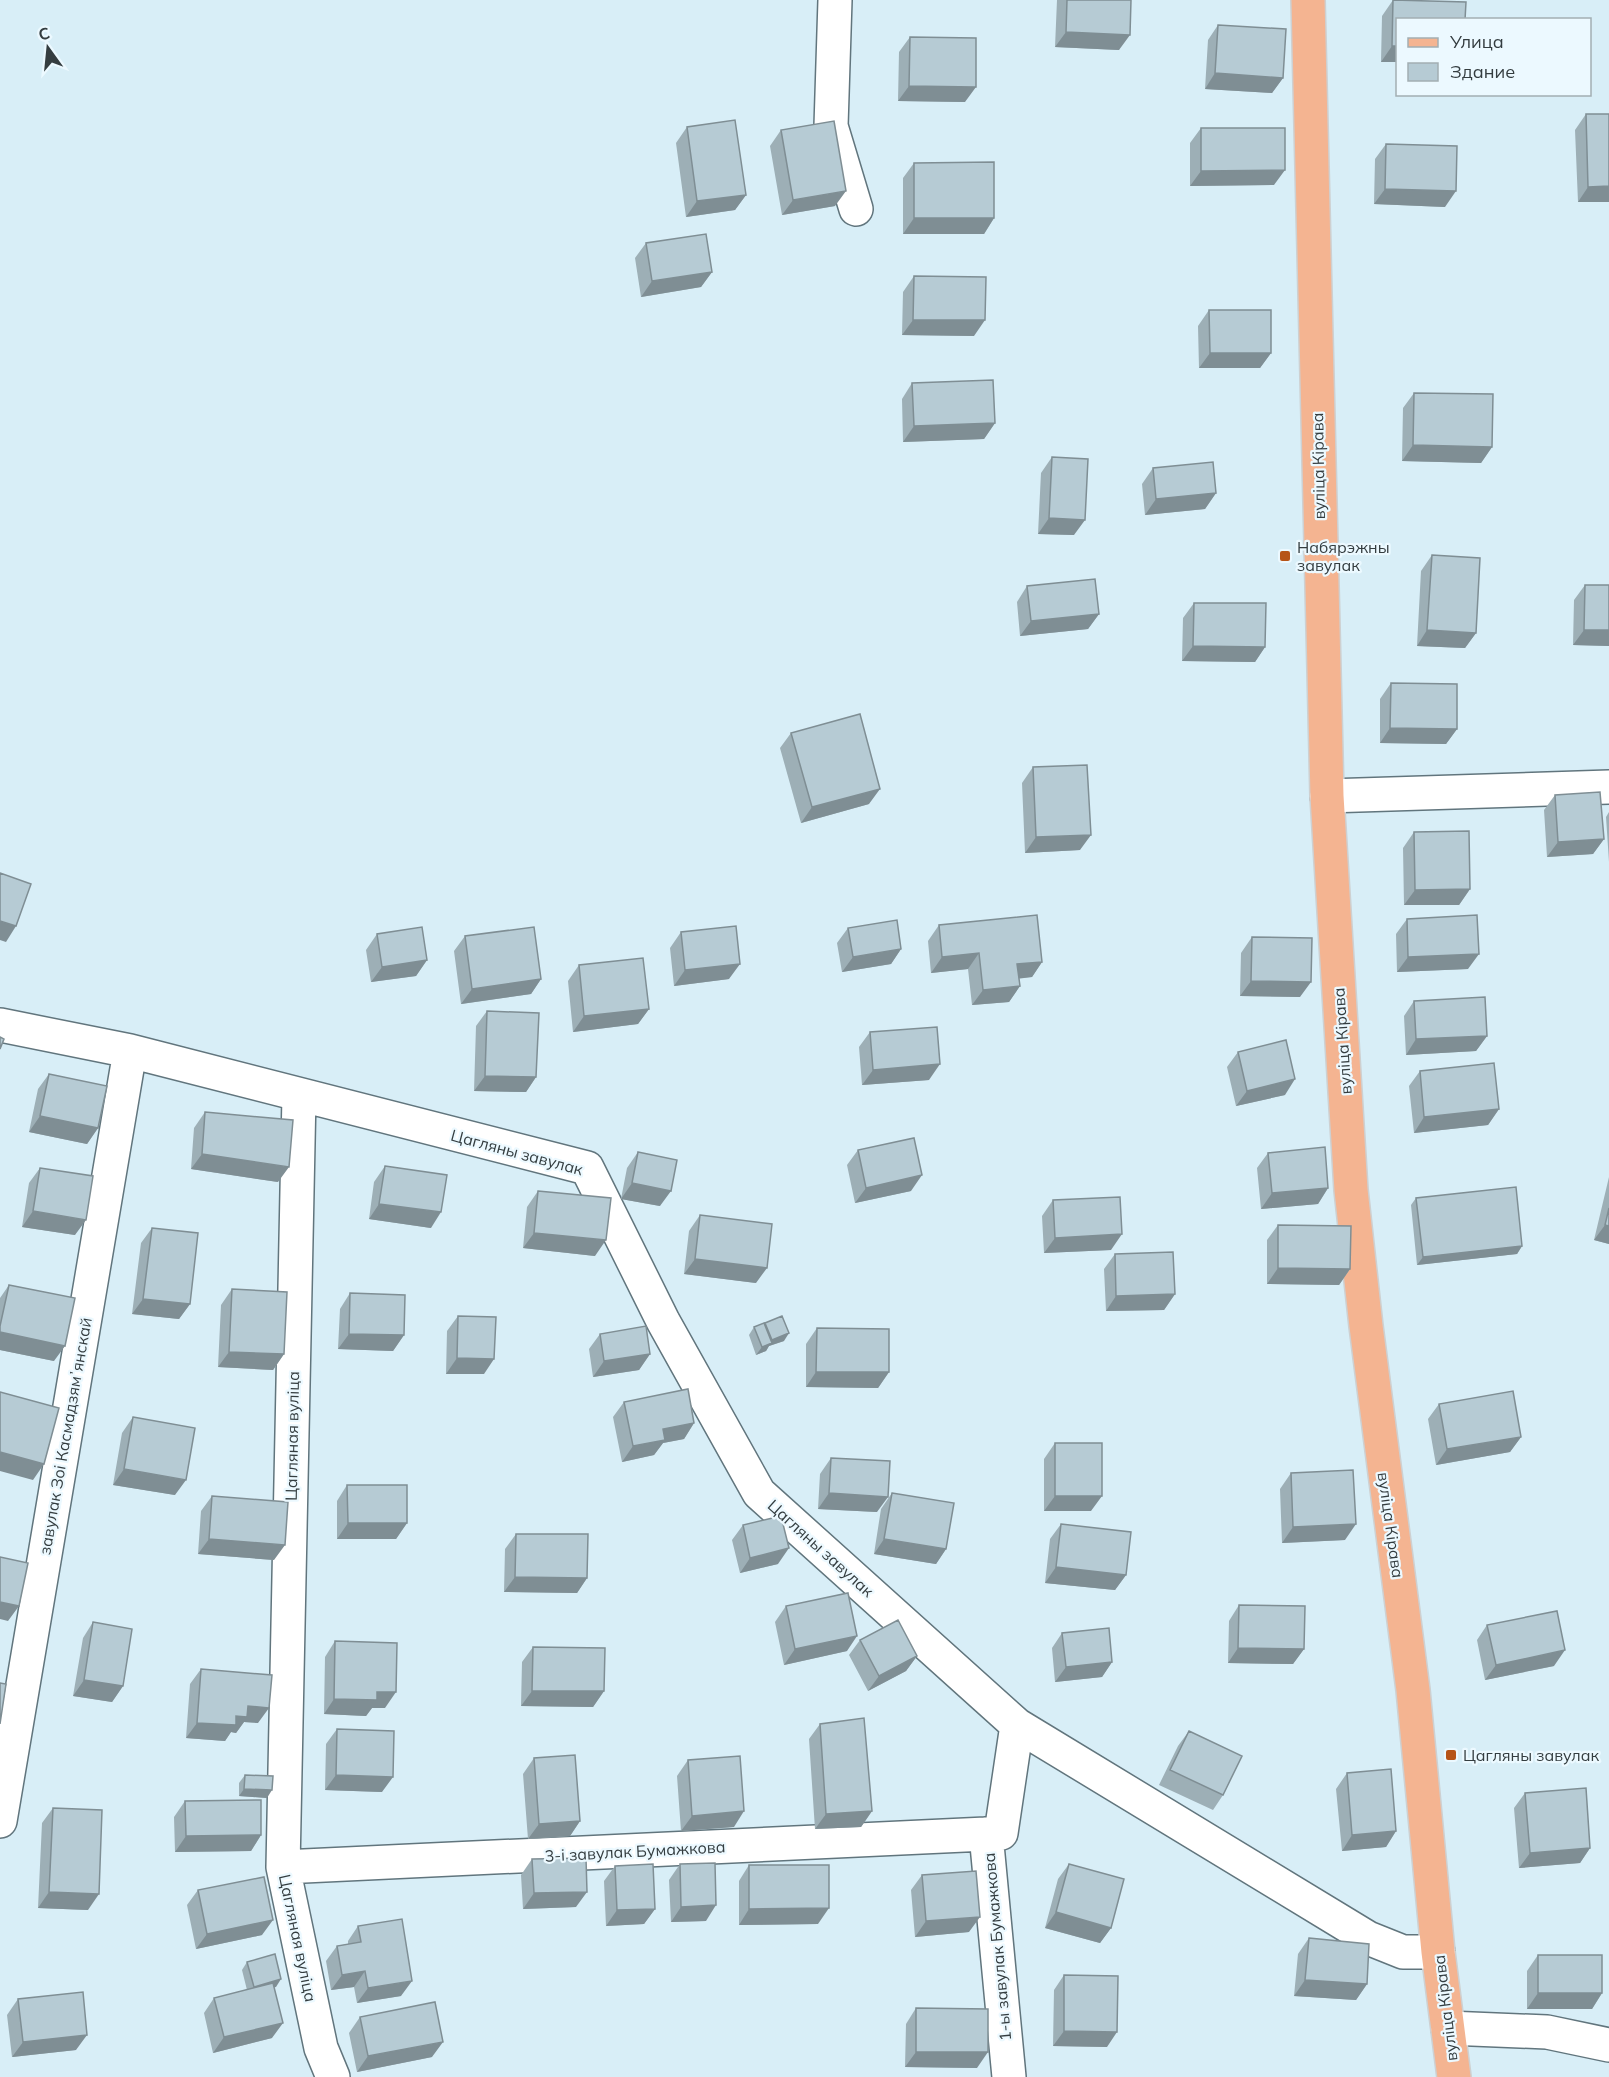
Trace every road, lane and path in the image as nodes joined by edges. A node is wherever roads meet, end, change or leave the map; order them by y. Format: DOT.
graph roads {
  1 [pos="835,0"];
  2 [pos="1308,0"];
  3 [pos="855,209"];
  4 [pos="1609,787"];
  5 [pos="1327,796"];
  6 [pos="0,1025"];
  7 [pos="130,1051"];
  8 [pos="299,1095"];
  9 [pos="1017,1725"];
  10 [pos="0,1821"];
  11 [pos="986,1834"];
  12 [pos="283,1868"];
  13 [pos="1438,1952"];
  14 [pos="1448,2028"];
  15 [pos="1609,2045"];
  16 [pos="333,2077"];
  17 [pos="1009,2077"];
  18 [pos="1454,2077"];
  1 -- 3 [label="street"];
  2 -- 5 [label="main road, вуліца Кірава"];
  4 -- 5 [label="street"];
  5 -- 13 [label="main road, вуліца Кірава"];
  6 -- 7 [label="street"];
  7 -- 8 [label="street"];
  7 -- 10 [label="street, завулак Зоі Касмадзямʼянскай"];
  8 -- 9 [label="street, Цагляны завулак"];
  8 -- 12 [label="street, Цагляная вуліца"];
  9 -- 11 [label="street, 1-ы завулак Бумажкова"];
  9 -- 13 [label="street, Цагляны завулак"];
  11 -- 12 [label="street, 3-і завулак Бумажкова"];
  11 -- 17 [label="street, 1-ы завулак Бумажкова"];
  12 -- 16 [label="street, Цагляная вуліца"];
  13 -- 14 [label="main road, вуліца Кірава"];
  14 -- 15 [label="street"];
  14 -- 18 [label="main road, вуліца Кірава"];
}
